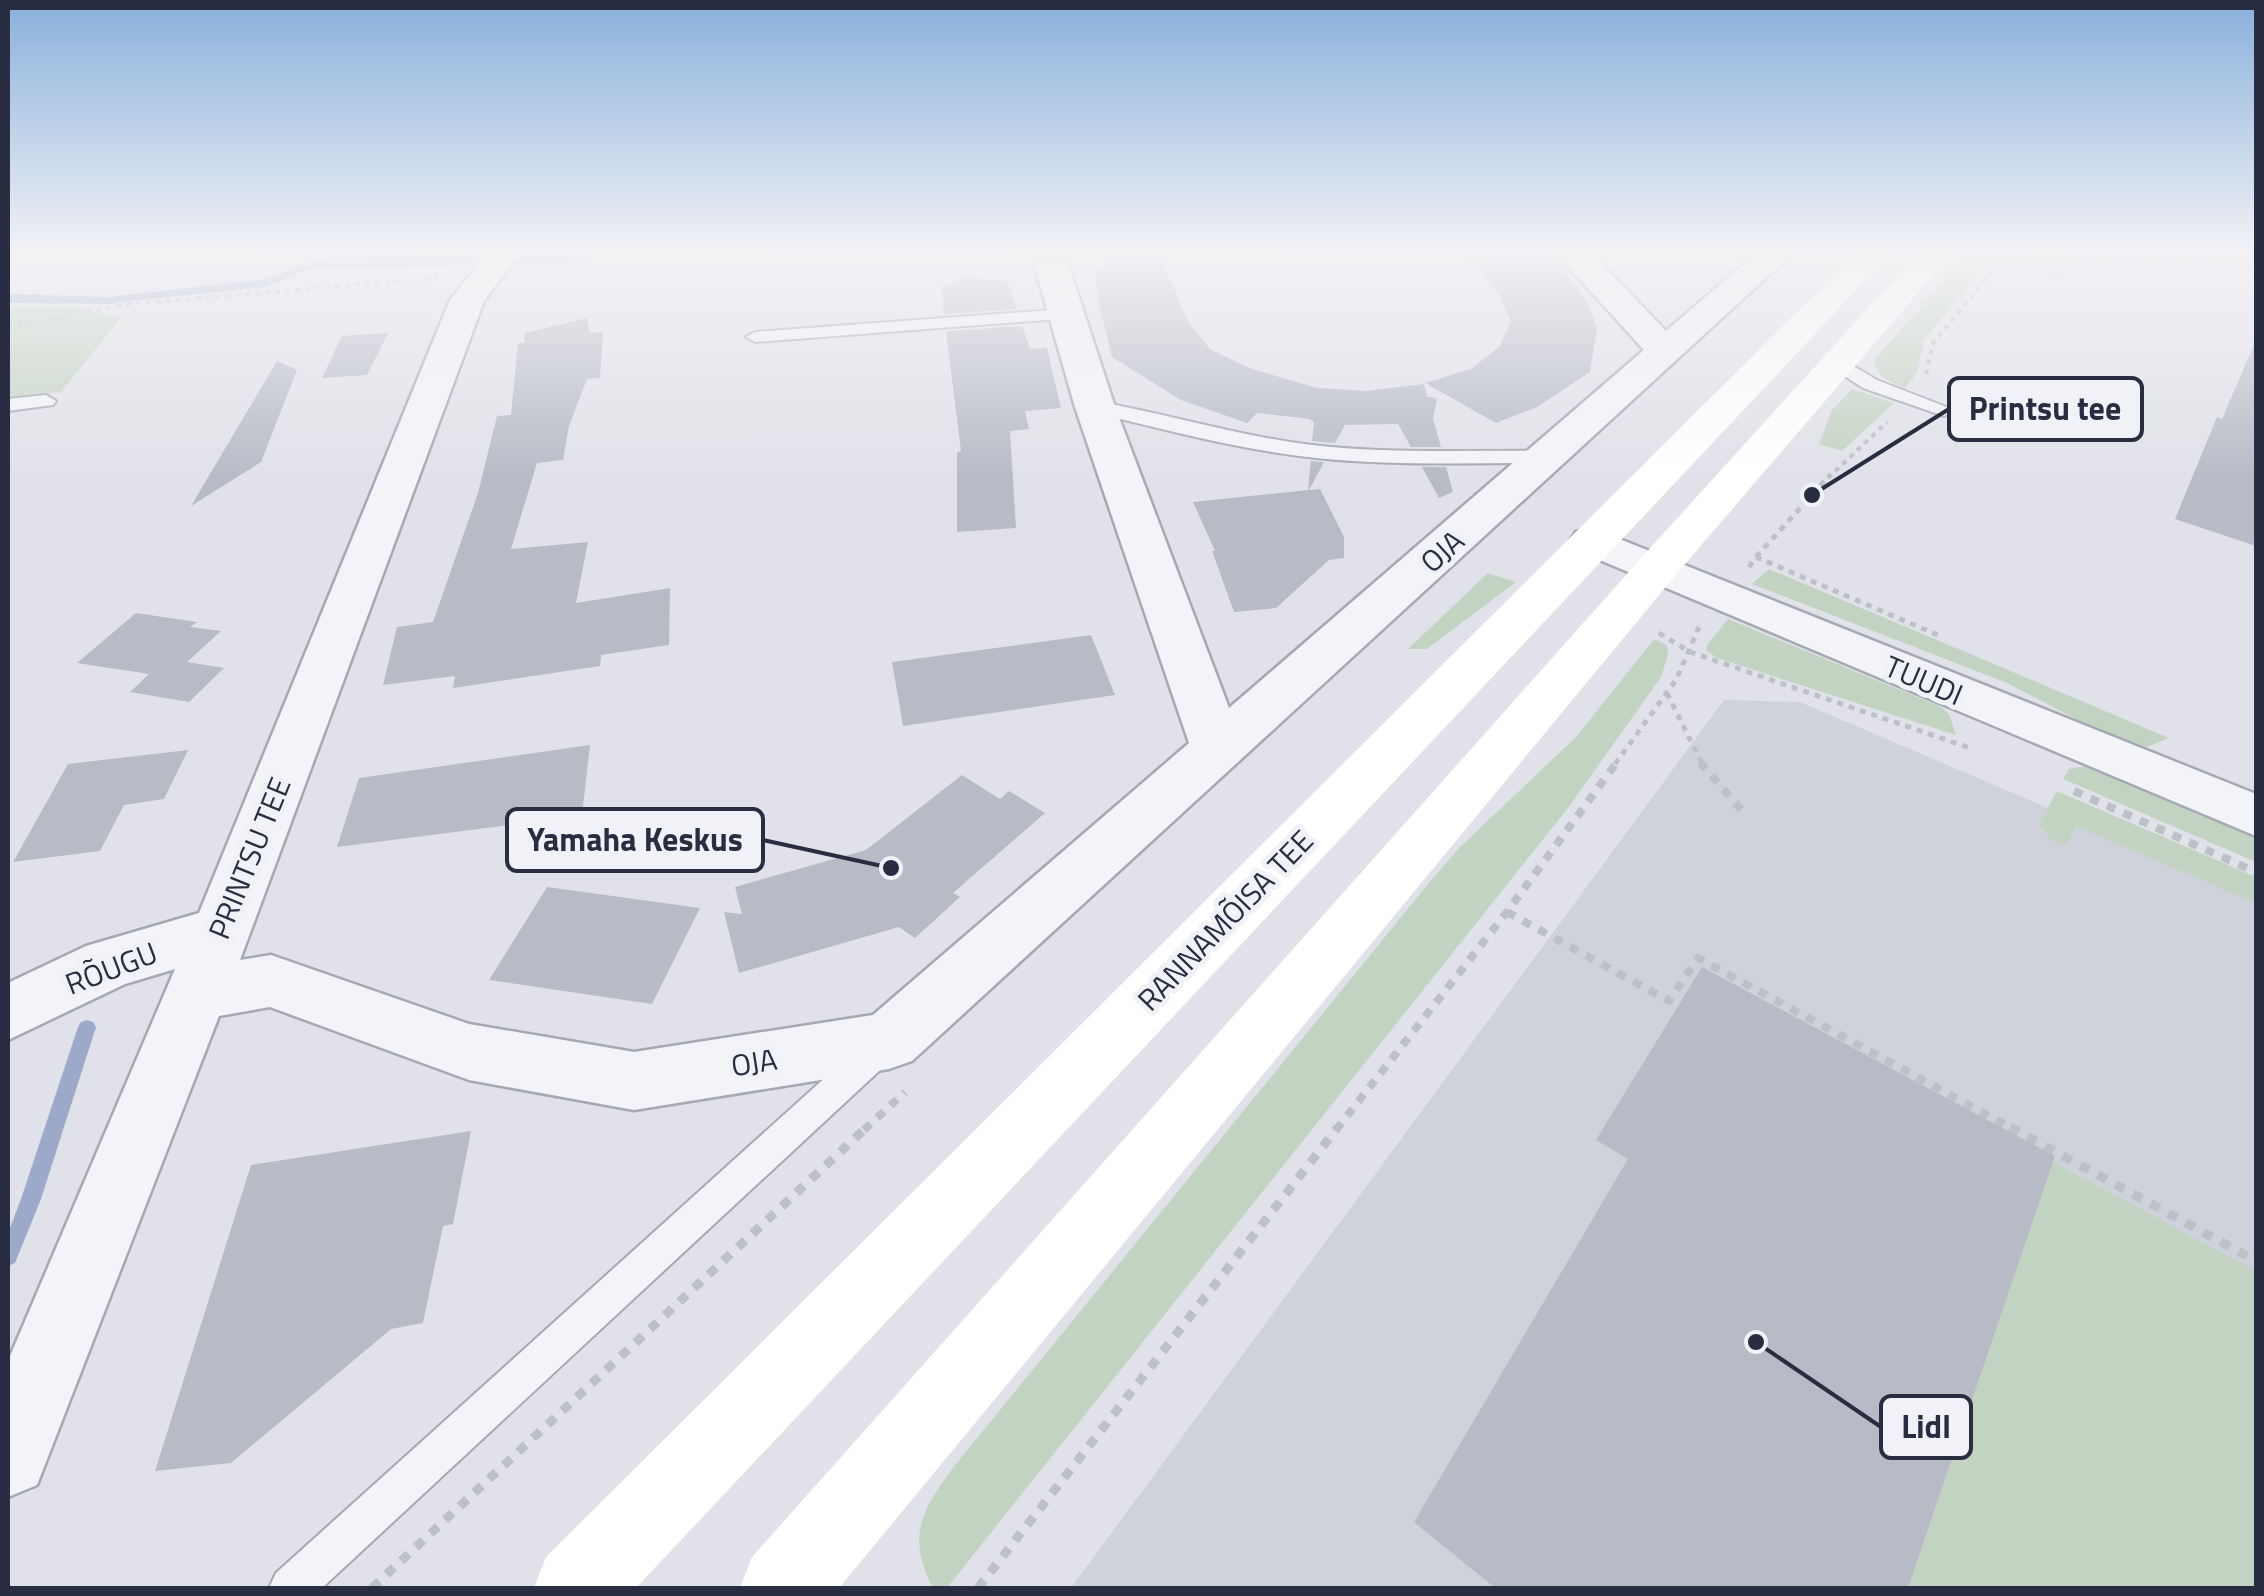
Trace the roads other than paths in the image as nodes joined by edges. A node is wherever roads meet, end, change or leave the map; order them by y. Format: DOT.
graph roads {
  1 [pos="456,326"];
  2 [pos="897,326"];
  3 [pos="1070,326"];
  4 [pos="1642,326"];
  5 [pos="1695,326"];
  6 [pos="1825,326"];
  7 [pos="1871,326"];
  8 [pos="755,337"];
  9 [pos="1666,352"];
  10 [pos="1838,363"];
  11 [pos="46,401"];
  12 [pos="8,404"];
  13 [pos="1095,407"];
  14 [pos="1944,410"];
  15 [pos="1548,457"];
  16 [pos="1659,568"];
  17 [pos="1218,749"];
  18 [pos="2256,816"];
  19 [pos="219,932"];
  20 [pos="196,993"];
  21 [pos="11,1005"];
  22 [pos="889,1041"];
  23 [pos="8,1456"];
  24 [pos="291,1588"];
  25 [pos="576,1588"];
  26 [pos="783,1588"];
  1 -- 19 [label="street, PRINTSU TEE"];
  2 -- 8 [label="lane"];
  3 -- 13 [label="street"];
  4 -- 9 [label="street"];
  5 -- 9 [label="street, OJA"];
  6 -- 16 [label="main road, RANNAMÕISA TEE"];
  7 -- 10 [label="main road, RANNAMÕISA TEE"];
  9 -- 15 [label="street, OJA"];
  10 -- 14 [label="lane"];
  10 -- 16 [label="main road, RANNAMÕISA TEE"];
  11 -- 12 [label="lane"];
  13 -- 15 [label="lane"];
  13 -- 17 [label="street"];
  15 -- 17 [label="street, OJA"];
  16 -- 18 [label="street, TUUDI"];
  16 -- 25 [label="main road, RANNAMÕISA TEE"];
  16 -- 26 [label="main road, RANNAMÕISA TEE"];
  17 -- 22 [label="street, OJA"];
  19 -- 20 [label="street, PRINTSU TEE"];
  19 -- 21 [label="street, RÕUGU"];
  20 -- 22 [label="street, OJA"];
  20 -- 23 [label="street, PRINTSU TEE"];
  22 -- 24 [label="lane"];
}
